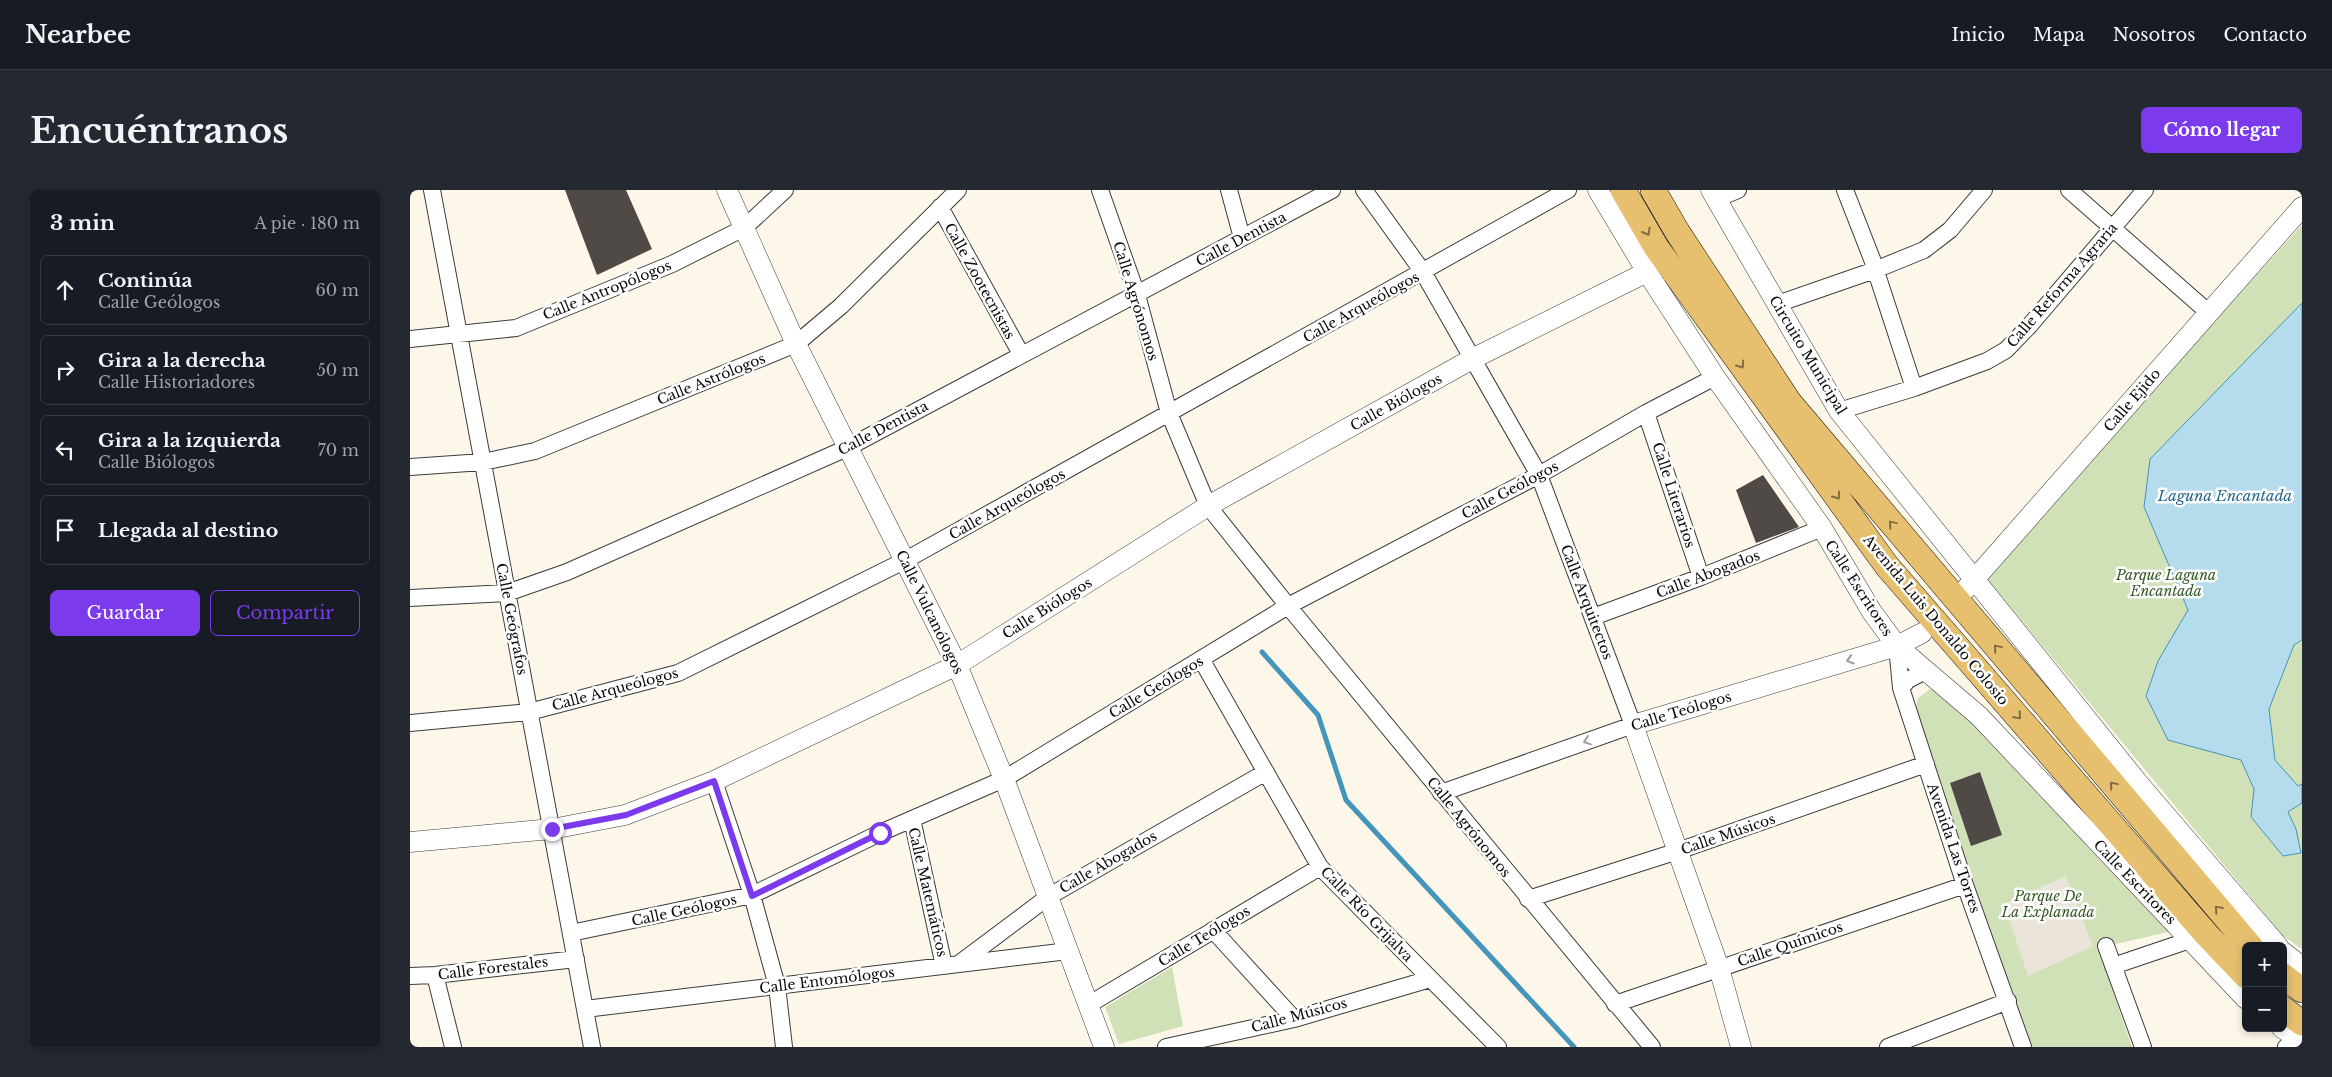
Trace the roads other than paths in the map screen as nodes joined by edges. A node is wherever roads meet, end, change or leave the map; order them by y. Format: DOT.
graph roads {
  1 [pos="432,190"];
  2 [pos="727,190"];
  3 [pos="784,190"];
  4 [pos="958,190"];
  5 [pos="1100,190"];
  6 [pos="1332,190"];
  7 [pos="1364,190"];
  8 [pos="1568,190"];
  9 [pos="1598,190"];
  10 [pos="1623,190"];
  11 [pos="1652,190"];
  12 [pos="1738,190"];
  13 [pos="1845,190"];
  14 [pos="1984,190"];
  15 [pos="2068,190"];
  16 [pos="2145,190"];
  17 [pos="1231,192"];
  18 [pos="1714,194"];
  19 [pos="940,207"];
  20 [pos="2302,207"];
  21 [pos="744,228"];
  22 [pos="2112,228"];
  23 [pos="1242,238"];
  24 [pos="1875,270"];
  25 [pos="1423,272"];
  26 [pos="1647,272"];
  27 [pos="1137,295"];
  28 [pos="1777,304"];
  29 [pos="2208,312"];
  30 [pos="459,335"];
  31 [pos="410,339"];
  32 [pos="796,344"];
  33 [pos="1021,354"];
  34 [pos="1472,359"];
  35 [pos="1715,377"];
  36 [pos="1914,388"];
  37 [pos="1840,411"];
  38 [pos="1169,413"];
  39 [pos="1646,413"];
  40 [pos="847,448"];
  41 [pos="482,462"];
  42 [pos="410,467"];
  43 [pos="1539,475"];
  44 [pos="1208,506"];
  45 [pos="1822,528"];
  46 [pos="904,561"];
  47 [pos="1701,577"];
  48 [pos="1968,587"];
  49 [pos="507,593"];
  50 [pos="410,598"];
  51 [pos="1288,606"];
  52 [pos="1593,617"];
  53 [pos="1922,633"];
  54 [pos="1897,646"];
  55 [pos="1201,659"];
  56 [pos="957,665"];
  57 [pos="1927,670"];
  58 [pos="1901,688"];
  59 [pos="529,712"];
  60 [pos="410,723"];
  61 [pos="1633,725"];
  62 [pos="1926,764"];
  63 [pos="1266,772"];
  64 [pos="1004,779"];
  65 [pos="714,781"];
  66 [pos="1440,792"];
  67 [pos="912,819"];
  68 [pos="552,829"];
  69 [pos="410,842"];
  70 [pos="1678,851"];
  71 [pos="1320,867"];
  72 [pos="1965,885"];
  73 [pos="752,896"];
  74 [pos="1048,897"];
  75 [pos="1528,899"];
  76 [pos="1213,930"];
  77 [pos="571,933"];
  78 [pos="2190,940"];
  79 [pos="2247,942"];
  80 [pos="2275,942"];
  81 [pos="2106,946"];
  82 [pos="1068,951"];
  83 [pos="2287,955"];
  84 [pos="576,958"];
  85 [pos="951,965"];
  86 [pos="2113,966"];
  87 [pos="2302,967"];
  88 [pos="1720,968"];
  89 [pos="2242,972"];
  90 [pos="435,975"];
  91 [pos="410,976"];
  92 [pos="1430,978"];
  93 [pos="2287,979"];
  94 [pos="777,986"];
  95 [pos="2302,990"];
  96 [pos="2242,995"];
  97 [pos="2008,1001"];
  98 [pos="1088,1004"];
  99 [pos="1615,1004"];
  100 [pos="585,1010"];
  101 [pos="2287,1012"];
  102 [pos="1294,1019"];
  103 [pos="2302,1023"];
  104 [pos="2287,1031"];
  105 [pos="2302,1041"];
  106 [pos="453,1047"];
  107 [pos="592,1047"];
  108 [pos="784,1047"];
  109 [pos="1104,1047"];
  110 [pos="1166,1047"];
  111 [pos="1498,1047"];
  112 [pos="1652,1047"];
  113 [pos="1741,1047"];
  114 [pos="1888,1047"];
  115 [pos="2023,1047"];
  116 [pos="2143,1047"];
  117 [pos="2286,1047"];
  1 -- 30 [label="street, Calle Geógrafos"];
  2 -- 21 [label="street, Calle Vulcanólogos"];
  3 -- 21 [label="street, Calle Antropólogos"];
  4 -- 19 [label="street, Calle Astrólogos"];
  5 -- 27 [label="street, Calle Agrónomos"];
  6 -- 23 [label="street, Calle Dentista"];
  7 -- 25 [label="street, Calle Arquitectos"];
  8 -- 25 [label="street, Calle Arqueólogos"];
  9 -- 26 [label="street, Calle Escritores"];
  10 -- 89 [label="main road, Avenida Luis Donaldo Colosio, one-way"];
  79 -- 11 [label="main road, Avenida Luis Donaldo Colosio, one-way"];
  12 -- 18 [label="street"];
  13 -- 24 [label="street"];
  14 -- 24 [label="street"];
  15 -- 22 [label="street"];
  16 -- 22 [label="street, Calle Reforma Agraria"];
  17 -- 23 [label="street"];
  18 -- 28 [label="street, Circuito Municipal"];
  19 -- 32 [label="street, Calle Astrólogos"];
  19 -- 33 [label="street, Calle Zootecnistas"];
  20 -- 29 [label="street, Calle Ejido"];
  21 -- 30 [label="street, Calle Antropólogos"];
  21 -- 32 [label="street, Calle Vulcanólogos"];
  22 -- 29 [label="street"];
  22 -- 36 [label="street, Calle Reforma Agraria"];
  23 -- 27 [label="street, Calle Dentista"];
  24 -- 28 [label="street"];
  24 -- 36 [label="street"];
  25 -- 34 [label="street, Calle Arquitectos"];
  25 -- 38 [label="street, Calle Arqueólogos"];
  26 -- 34 [label="street, Calle Biólogos"];
  26 -- 35 [label="street, Calle Escritores"];
  27 -- 33 [label="street, Calle Dentista"];
  27 -- 38 [label="street, Calle Agrónomos"];
  28 -- 37 [label="street, Circuito Municipal"];
  29 -- 48 [label="street, Calle Ejido"];
  30 -- 31 [label="street, Calle Antropólogos"];
  30 -- 41 [label="street, Calle Geógrafos"];
  32 -- 40 [label="street, Calle Vulcanólogos"];
  32 -- 41 [label="street, Calle Astrólogos"];
  33 -- 40 [label="street, Calle Dentista"];
  34 -- 43 [label="street, Calle Arquitectos"];
  34 -- 44 [label="street, Calle Biólogos"];
  35 -- 39 [label="street, Calle Geólogos"];
  35 -- 45 [label="street, Calle Escritores"];
  36 -- 37 [label="street, Calle Reforma Agraria"];
  37 -- 48 [label="street, Circuito Municipal"];
  38 -- 44 [label="street, Calle Agrónomos"];
  38 -- 46 [label="street, Calle Arqueólogos"];
  39 -- 43 [label="street, Calle Geólogos"];
  39 -- 47 [label="street, Calle Literarios"];
  40 -- 46 [label="street, Calle Vulcanólogos"];
  40 -- 49 [label="street, Calle Dentista"];
  41 -- 42 [label="street, Calle Astrólogos"];
  41 -- 49 [label="street, Calle Geógrafos"];
  43 -- 51 [label="street, Calle Geólogos"];
  43 -- 52 [label="street, Calle Arquitectos"];
  44 -- 51 [label="street, Calle Agrónomos"];
  44 -- 56 [label="street, Calle Biólogos"];
  45 -- 47 [label="street, Calle Abogados"];
  45 -- 54 [label="street, Calle Escritores"];
  46 -- 56 [label="street, Calle Vulcanólogos"];
  46 -- 59 [label="street, Calle Arqueólogos"];
  47 -- 52 [label="street, Calle Abogados"];
  48 -- 80 [label="street"];
  49 -- 50 [label="street, Calle Dentista"];
  49 -- 59 [label="street, Calle Geógrafos"];
  51 -- 55 [label="street, Calle Geólogos"];
  51 -- 66 [label="street, Calle Agrónomos"];
  52 -- 61 [label="street, Calle Arquitectos"];
  53 -- 54 [label="street, Calle Teólogos"];
  54 -- 57 [label="street, Calle Escritores"];
  54 -- 58 [label="street, Avenida Las Torres"];
  54 -- 61 [label="street, Calle Teólogos, one-way"];
  55 -- 63 [label="street, Calle Río Grijalva"];
  55 -- 64 [label="street, Calle Geólogos"];
  56 -- 64 [label="street, Calle Vulcanólogos"];
  56 -- 65 [label="street, Calle Biólogos"];
  57 -- 58 [label="street"];
  57 -- 78 [label="street, Calle Escritores"];
  58 -- 62 [label="street, Avenida Las Torres"];
  59 -- 60 [label="street, Calle Arqueólogos"];
  59 -- 68 [label="street, Calle Geógrafos"];
  61 -- 66 [label="street, Calle Teólogos, one-way"];
  61 -- 70 [label="street, Calle Arquitectos"];
  62 -- 70 [label="street, Calle Músicos"];
  62 -- 72 [label="street, Avenida Las Torres"];
  63 -- 71 [label="street, Calle Río Grijalva"];
  63 -- 74 [label="street, Calle Abogados"];
  64 -- 67 [label="street, Calle Geólogos"];
  64 -- 74 [label="street, Calle Vulcanólogos"];
  65 -- 68 [label="street, Calle Biólogos"];
  65 -- 73 [label="street"];
  66 -- 75 [label="street, Calle Agrónomos"];
  67 -- 73 [label="street, Calle Geólogos"];
  67 -- 85 [label="street, Calle Matemáticos"];
  68 -- 69 [label="street, Calle Biólogos"];
  68 -- 77 [label="street, Calle Geógrafos"];
  70 -- 75 [label="street, Calle Músicos"];
  70 -- 88 [label="street, Calle Arquitectos"];
  71 -- 76 [label="street, Calle Teólogos"];
  71 -- 92 [label="street, Calle Río Grijalva"];
  72 -- 88 [label="street, Calle Químicos"];
  72 -- 97 [label="street, Avenida Las Torres"];
  73 -- 77 [label="street, Calle Geólogos"];
  73 -- 94 [label="street"];
  74 -- 82 [label="street, Calle Vulcanólogos"];
  74 -- 85 [label="street, Calle Abogados"];
  75 -- 99 [label="street, Calle Agrónomos"];
  76 -- 98 [label="street, Calle Teólogos"];
  76 -- 102 [label="street"];
  77 -- 84 [label="street, Calle Geógrafos"];
  78 -- 86 [label="street"];
  78 -- 96 [label="street, Calle Escritores"];
  81 -- 86 [label="street"];
  82 -- 85 [label="street, Calle Entomólogos"];
  82 -- 98 [label="street, Calle Vulcanólogos"];
  83 -- 87 [label="street"];
  84 -- 90 [label="street, Calle Forestales"];
  84 -- 100 [label="street, Calle Geógrafos"];
  85 -- 94 [label="street, Calle Entomólogos"];
  86 -- 116 [label="street"];
  88 -- 99 [label="street, Calle Químicos"];
  88 -- 113 [label="street, Calle Arquitectos"];
  90 -- 91 [label="street, Calle Forestales"];
  90 -- 106 [label="street"];
  92 -- 102 [label="street, Calle Músicos"];
  92 -- 111 [label="street, Calle Río Grijalva"];
  93 -- 95 [label="main road"];
  94 -- 100 [label="street, Calle Entomólogos"];
  94 -- 108 [label="street"];
  97 -- 114 [label="street"];
  97 -- 115 [label="street, Avenida Las Torres"];
  98 -- 109 [label="street, Calle Vulcanólogos"];
  99 -- 112 [label="street, Calle Agrónomos"];
  100 -- 107 [label="street, Calle Geógrafos"];
  101 -- 103 [label="main road"];
  102 -- 110 [label="street, Calle Músicos"];
  104 -- 105 [label="street"];
  105 -- 117 [label="street"];
}
